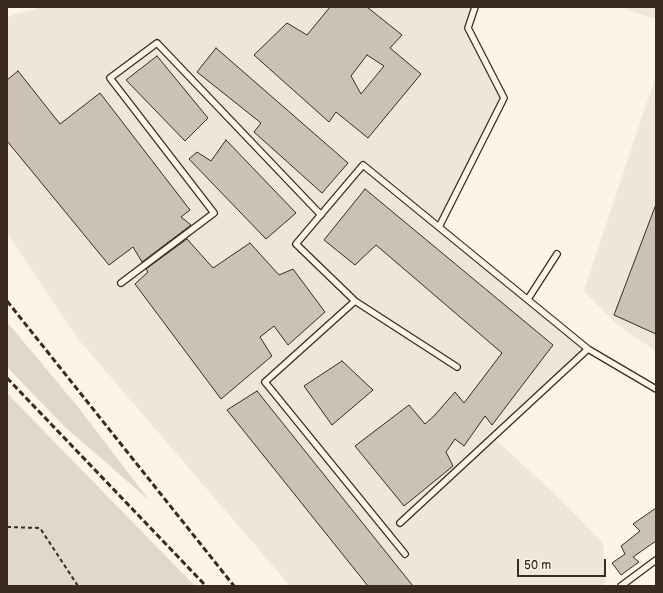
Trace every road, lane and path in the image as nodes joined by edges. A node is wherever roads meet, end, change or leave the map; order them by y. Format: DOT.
graph roads {
  1 [pos="475,7"];
  2 [pos="321,215"];
  3 [pos="439,227"];
  4 [pos="557,254"];
  5 [pos="121,283"];
  6 [pos="528,299"];
  7 [pos="355,301"];
  8 [pos="588,349"];
  9 [pos="458,367"];
  10 [pos="656,389"];
  11 [pos="400,523"];
  12 [pos="7,527"];
  13 [pos="405,554"];
  14 [pos="656,560"];
  15 [pos="78,586"];
  16 [pos="621,586"];
  1 -- 3 [label="lane"];
  2 -- 3 [label="lane"];
  2 -- 5 [label="lane"];
  2 -- 7 [label="lane"];
  3 -- 6 [label="lane"];
  4 -- 6 [label="lane"];
  6 -- 8 [label="lane"];
  7 -- 9 [label="lane"];
  7 -- 13 [label="lane"];
  8 -- 10 [label="lane"];
  8 -- 11 [label="lane"];
  12 -- 15 [label="path"];
  14 -- 16 [label="lane"];
}
